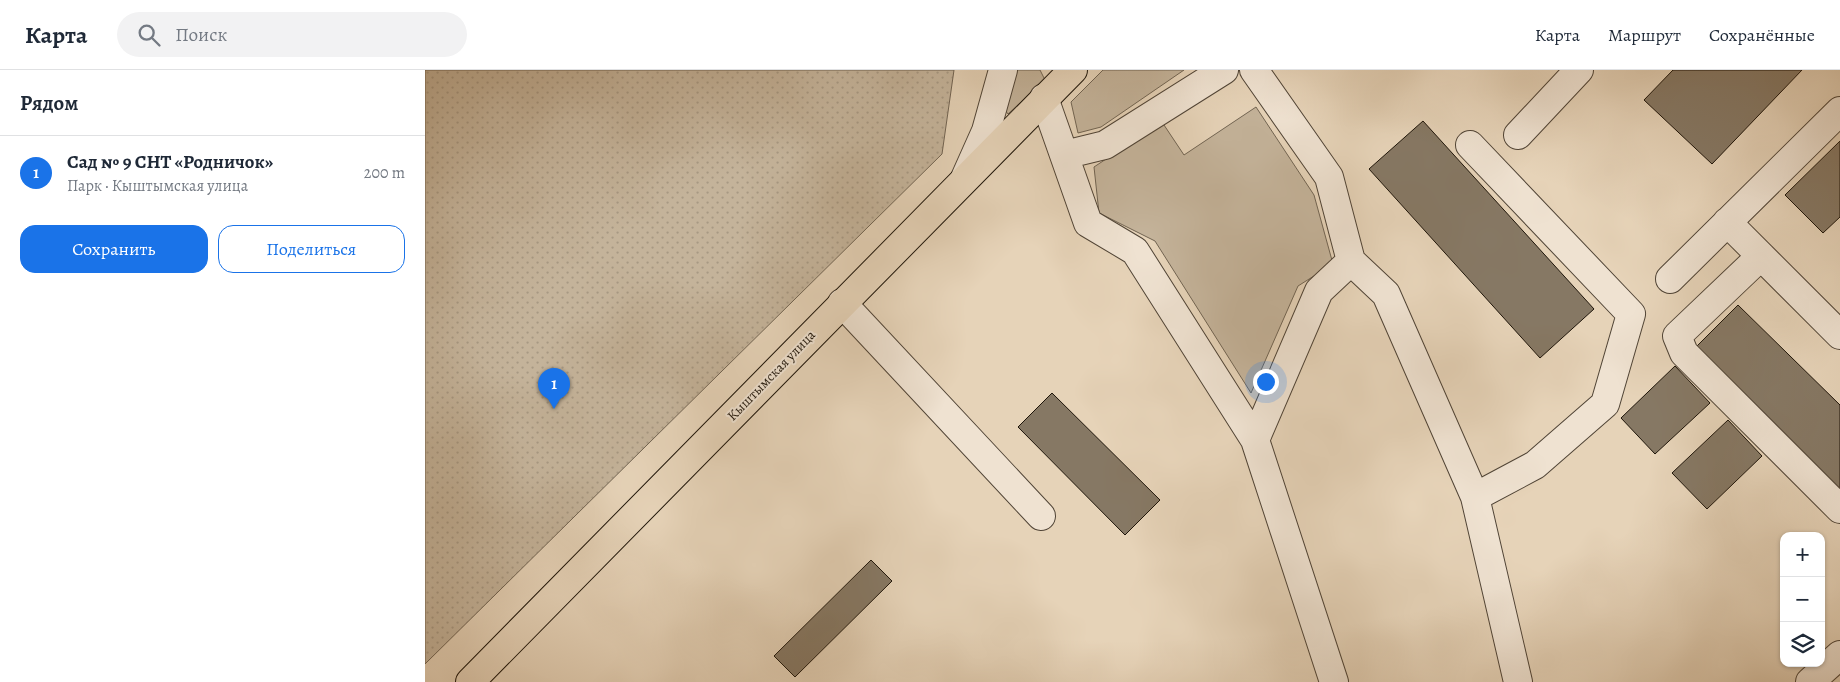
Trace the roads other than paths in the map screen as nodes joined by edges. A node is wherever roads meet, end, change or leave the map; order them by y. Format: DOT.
graph roads {
  1 [pos="1003,70"];
  2 [pos="1224,70"];
  3 [pos="1254,70"];
  4 [pos="1579,70"];
  5 [pos="1057,81"];
  6 [pos="1840,111"];
  7 [pos="1518,135"];
  8 [pos="1471,145"];
  9 [pos="1064,155"];
  10 [pos="965,178"];
  11 [pos="1727,222"];
  12 [pos="1761,256"];
  13 [pos="1351,261"];
  14 [pos="1670,279"];
  15 [pos="842,302"];
  16 [pos="1840,335"];
  17 [pos="1255,440"];
  18 [pos="1475,497"];
  19 [pos="1840,509"];
  20 [pos="1041,516"];
  21 [pos="1840,655"];
  22 [pos="470,682"];
  23 [pos="1334,682"];
  24 [pos="1518,682"];
  25 [pos="1811,682"];
  1 -- 10 [label="street"];
  2 -- 9 [label="street"];
  3 -- 13 [label="street"];
  4 -- 7 [label="street"];
  5 -- 9 [label="street"];
  5 -- 10 [label="main road, Кыштымская улица"];
  6 -- 11 [label="street"];
  8 -- 18 [label="street"];
  9 -- 17 [label="street"];
  10 -- 15 [label="main road, Кыштымская улица"];
  11 -- 12 [label="street"];
  11 -- 14 [label="street"];
  12 -- 16 [label="street"];
  12 -- 19 [label="street"];
  13 -- 17 [label="street"];
  13 -- 18 [label="street"];
  15 -- 20 [label="street"];
  15 -- 22 [label="main road, Кыштымская улица"];
  17 -- 23 [label="street"];
  18 -- 24 [label="street"];
  21 -- 25 [label="street"];
}
